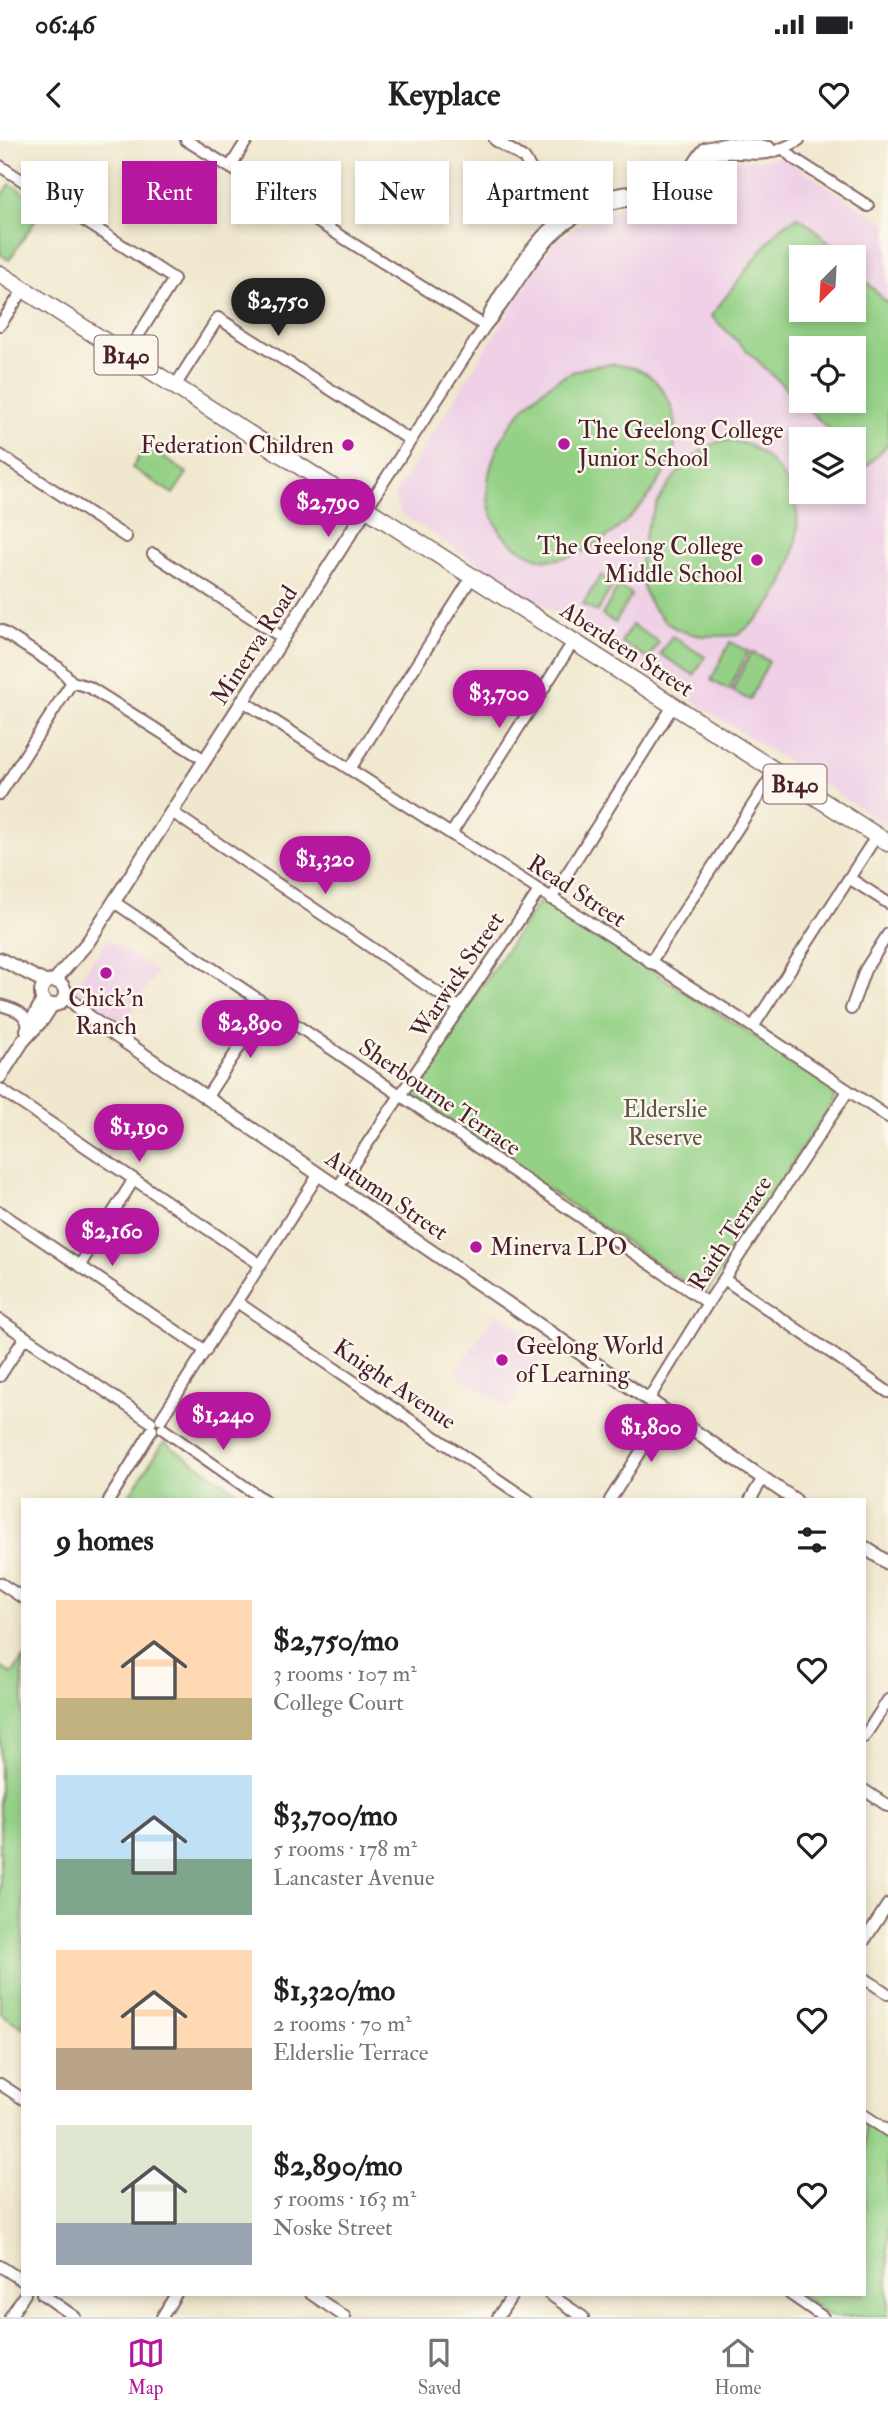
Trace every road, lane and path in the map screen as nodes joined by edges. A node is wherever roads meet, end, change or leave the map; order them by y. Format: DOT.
graph roads {
  1 [pos="186,140"];
  2 [pos="247,140"];
  3 [pos="495,140"];
  4 [pos="799,140"];
  5 [pos="783,148"];
  6 [pos="526,161"];
  7 [pos="0,166"];
  8 [pos="230,167"];
  9 [pos="868,206"];
  10 [pos="0,274"];
  11 [pos="24,289"];
  12 [pos="0,325"];
  13 [pos="485,326"];
  14 [pos="126,355"];
  15 [pos="175,386"];
  16 [pos="410,440"];
  17 [pos="0,455"];
  18 [pos="366,509"];
  19 [pos="125,537"];
  20 [pos="152,554"];
  21 [pos="472,577"];
  22 [pos="0,630"];
  23 [pos="284,638"];
  24 [pos="573,642"];
  25 [pos="72,682"];
  26 [pos="243,701"];
  27 [pos="673,706"];
  28 [pos="205,760"];
  29 [pos="350,769"];
  30 [pos="775,771"];
  31 [pos="0,794"];
  32 [pos="172,812"];
  33 [pos="451,834"];
  34 [pos="882,839"];
  35 [pos="849,878"];
  36 [pos="539,891"];
  37 [pos="551,899"];
  38 [pos="114,902"];
  39 [pos="888,903"];
  40 [pos="888,934"];
  41 [pos="0,959"];
  42 [pos="650,963"];
  43 [pos="53,993"];
  44 [pos="0,1005"];
  45 [pos="267,1005"];
  46 [pos="460,1008"];
  47 [pos="851,1009"];
  48 [pos="28,1027"];
  49 [pos="753,1027"];
  50 [pos="23,1041"];
  51 [pos="0,1077"];
  52 [pos="0,1089"];
  53 [pos="848,1091"];
  54 [pos="400,1096"];
  55 [pos="206,1098"];
  56 [pos="888,1116"];
  57 [pos="319,1174"];
  58 [pos="134,1179"];
  59 [pos="338,1187"];
  60 [pos="0,1212"];
  61 [pos="80,1265"];
  62 [pos="261,1265"];
  63 [pos="724,1279"];
  64 [pos="237,1302"];
  65 [pos="708,1303"];
  66 [pos="0,1320"];
  67 [pos="25,1337"];
  68 [pos="206,1351"];
  69 [pos="0,1376"];
  70 [pos="888,1392"];
  71 [pos="648,1400"];
  72 [pos="666,1412"];
  73 [pos="157,1425"];
  74 [pos="764,1478"];
  75 [pos="110,1498"];
  76 [pos="261,1498"];
  77 [pos="525,1498"];
  78 [pos="611,1498"];
  79 [pos="751,1498"];
  80 [pos="792,1498"];
  81 [pos="866,1548"];
  82 [pos="888,1563"];
  83 [pos="0,1583"];
  84 [pos="21,1597"];
  85 [pos="888,1700"];
  86 [pos="866,1734"];
  87 [pos="866,1791"];
  88 [pos="888,1806"];
  89 [pos="888,1904"];
  90 [pos="866,1938"];
  91 [pos="866,1979"];
  92 [pos="888,1994"];
  93 [pos="0,2084"];
  94 [pos="21,2098"];
  95 [pos="866,2116"];
  96 [pos="888,2132"];
  97 [pos="0,2266"];
  98 [pos="21,2280"];
  99 [pos="24,2296"];
  100 [pos="45,2296"];
  101 [pos="175,2296"];
  102 [pos="314,2296"];
  103 [pos="512,2296"];
  104 [pos="552,2296"];
  105 [pos="793,2296"];
  106 [pos="10,2317"];
  107 [pos="75,2317"];
  108 [pos="162,2317"];
  109 [pos="345,2317"];
  110 [pos="498,2317"];
  111 [pos="583,2317"];
  112 [pos="823,2317"];
  1 -- 8 [label="street"];
  2 -- 8 [label="street"];
  3 -- 6 [label="street"];
  4 -- 5 [label="street"];
  5 -- 9 [label="street"];
  5 -- 13 [label="street, Minerva Road"];
  7 -- 14 [label="street"];
  8 -- 13 [label="street"];
  10 -- 11 [label="main road, Aberdeen Street / B140"];
  11 -- 12 [label="street"];
  11 -- 14 [label="main road, Aberdeen Street / B140"];
  13 -- 16 [label="street, Minerva Road"];
  14 -- 15 [label="main road, Aberdeen Street / B140"];
  15 -- 16 [label="street"];
  15 -- 18 [label="main road, Aberdeen Street / B140"];
  16 -- 18 [label="street, Minerva Road"];
  17 -- 19 [label="street"];
  18 -- 21 [label="main road, Aberdeen Street / B140"];
  18 -- 23 [label="street, Minerva Road"];
  20 -- 23 [label="street"];
  21 -- 24 [label="main road, Aberdeen Street / B140"];
  21 -- 29 [label="street"];
  22 -- 25 [label="street"];
  23 -- 26 [label="street, Minerva Road"];
  24 -- 27 [label="main road, Aberdeen Street / B140"];
  24 -- 33 [label="street"];
  25 -- 28 [label="street"];
  25 -- 31 [label="street"];
  26 -- 28 [label="street, Minerva Road"];
  26 -- 29 [label="street, Read Street"];
  27 -- 30 [label="main road, Aberdeen Street / B140"];
  27 -- 37 [label="street"];
  28 -- 32 [label="street, Minerva Road"];
  29 -- 33 [label="street, Read Street"];
  30 -- 34 [label="main road, Aberdeen Street / B140"];
  30 -- 42 [label="street"];
  32 -- 38 [label="street, Minerva Road"];
  32 -- 46 [label="street"];
  33 -- 36 [label="street, Read Street"];
  34 -- 35 [label="street"];
  35 -- 39 [label="street"];
  35 -- 49 [label="street"];
  36 -- 37 [label="street, Read Street"];
  36 -- 46 [label="street, Warwick Street"];
  37 -- 42 [label="street, Read Street"];
  38 -- 43 [label="street, Minerva Road"];
  38 -- 45 [label="street, Sherbourne Terrace"];
  40 -- 47 [label="street"];
  41 -- 43 [label="street, Autumn Street"];
  42 -- 49 [label="street, Read Street"];
  43 -- 48 [label="street, Minerva Road"];
  43 -- 50 [label="street, Minerva Road"];
  43 -- 55 [label="street, Autumn Street"];
  44 -- 48 [label="street"];
  45 -- 54 [label="street, Sherbourne Terrace"];
  45 -- 55 [label="street"];
  46 -- 54 [label="street, Warwick Street"];
  48 -- 50 [label="street, Minerva Road"];
  49 -- 53 [label="street, Read Street"];
  50 -- 51 [label="street, Minerva Road"];
  52 -- 58 [label="street"];
  53 -- 56 [label="street, Read Street"];
  53 -- 63 [label="street, Raith Terrace"];
  54 -- 59 [label="street, Warwick Street"];
  54 -- 65 [label="street, Sherbourne Terrace"];
  55 -- 57 [label="street, Autumn Street"];
  57 -- 59 [label="street, Autumn Street"];
  57 -- 62 [label="street"];
  58 -- 61 [label="street"];
  58 -- 62 [label="street"];
  59 -- 71 [label="street, Autumn Street"];
  60 -- 61 [label="street"];
  61 -- 68 [label="street"];
  62 -- 64 [label="street"];
  63 -- 65 [label="street, Raith Terrace"];
  63 -- 70 [label="street"];
  64 -- 68 [label="street"];
  64 -- 77 [label="street, Knight Avenue"];
  65 -- 71 [label="street, Raith Terrace"];
  66 -- 67 [label="street"];
  67 -- 69 [label="street"];
  67 -- 73 [label="street"];
  68 -- 73 [label="street"];
  71 -- 72 [label="street, Autumn Street"];
  72 -- 74 [label="street, Autumn Street"];
  72 -- 78 [label="street"];
  73 -- 75 [label="street"];
  73 -- 76 [label="street"];
  74 -- 79 [label="street"];
  74 -- 80 [label="street, Autumn Street"];
  81 -- 82 [label="street"];
  83 -- 84 [label="street"];
  85 -- 86 [label="street"];
  87 -- 88 [label="street"];
  89 -- 90 [label="street"];
  91 -- 92 [label="street"];
  93 -- 94 [label="street"];
  95 -- 96 [label="street"];
  97 -- 98 [label="street"];
  99 -- 106 [label="street"];
  100 -- 107 [label="street"];
  101 -- 108 [label="street"];
  102 -- 109 [label="street"];
  103 -- 110 [label="street"];
  104 -- 111 [label="street"];
  105 -- 112 [label="street"];
}
